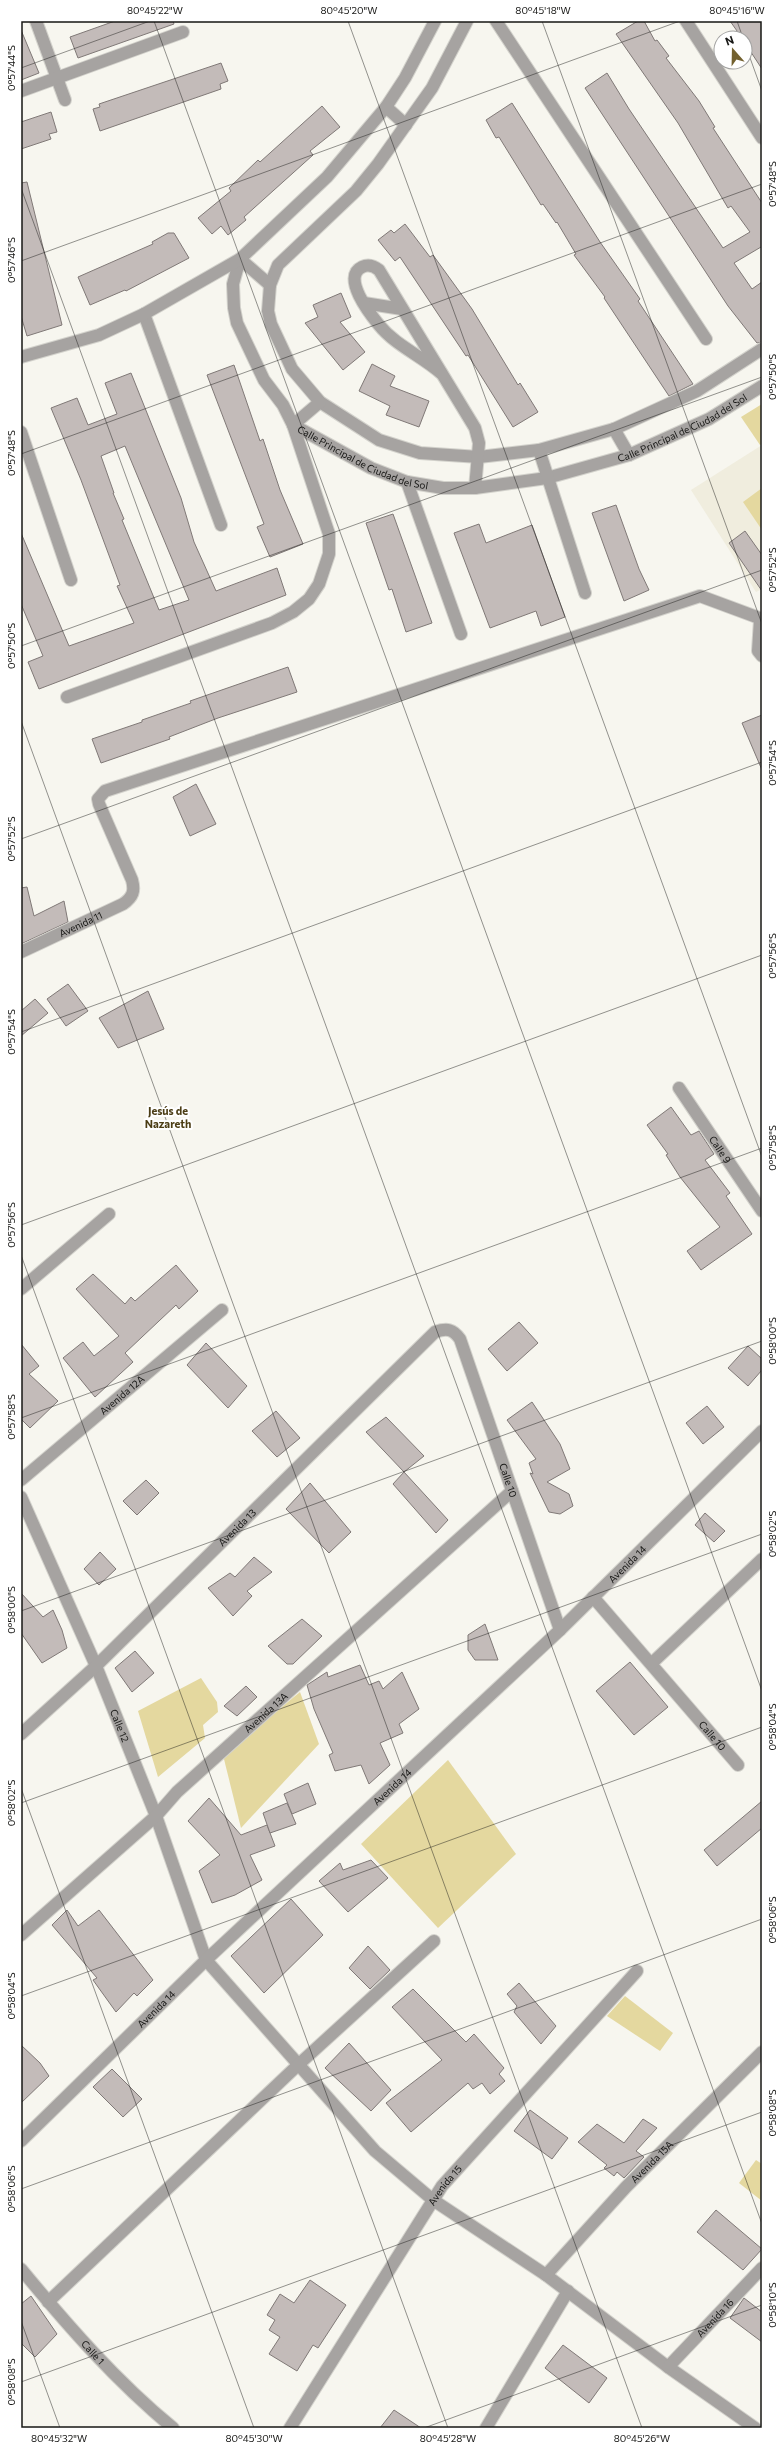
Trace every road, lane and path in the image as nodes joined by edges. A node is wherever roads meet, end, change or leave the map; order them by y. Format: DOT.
graph roads {
  1 [pos="36,21"];
  2 [pos="435,21"];
  3 [pos="467,21"];
  4 [pos="496,21"];
  5 [pos="686,21"];
  6 [pos="183,32"];
  7 [pos="57,78"];
  8 [pos="21,91"];
  9 [pos="65,100"];
  10 [pos="386,107"];
  11 [pos="406,125"];
  12 [pos="762,138"];
  13 [pos="240,259"];
  14 [pos="270,285"];
  15 [pos="364,303"];
  16 [pos="402,309"];
  17 [pos="144,314"];
  18 [pos="706,339"];
  19 [pos="762,349"];
  20 [pos="21,357"];
  21 [pos="442,374"];
  22 [pos="762,386"];
  23 [pos="320,402"];
  24 [pos="293,425"];
  25 [pos="614,429"];
  26 [pos="21,432"];
  27 [pos="538,450"];
  28 [pos="629,455"];
  29 [pos="479,457"];
  30 [pos="547,478"];
  31 [pos="407,482"];
  32 [pos="475,488"];
  33 [pos="221,525"];
  34 [pos="71,580"];
  35 [pos="585,593"];
  36 [pos="761,619"];
  37 [pos="461,634"];
  38 [pos="762,656"];
  39 [pos="67,698"];
  40 [pos="21,952"];
  41 [pos="679,1088"];
  42 [pos="762,1210"];
  43 [pos="109,1214"];
  44 [pos="21,1288"];
  45 [pos="222,1310"];
  46 [pos="455,1331"];
  47 [pos="762,1431"];
  48 [pos="21,1480"];
  49 [pos="512,1492"];
  50 [pos="21,1497"];
  51 [pos="762,1559"];
  52 [pos="593,1597"];
  53 [pos="560,1630"];
  54 [pos="652,1663"];
  55 [pos="96,1666"];
  56 [pos="21,1734"];
  57 [pos="738,1765"];
  58 [pos="156,1816"];
  59 [pos="21,1935"];
  60 [pos="434,1942"];
  61 [pos="206,1960"];
  62 [pos="637,1971"];
  63 [pos="762,2052"];
  64 [pos="298,2065"];
  65 [pos="21,2140"];
  66 [pos="433,2200"];
  67 [pos="762,2268"];
  68 [pos="21,2269"];
  69 [pos="546,2275"];
  70 [pos="568,2291"];
  71 [pos="48,2302"];
  72 [pos="668,2367"];
  73 [pos="173,2428"];
  74 [pos="290,2428"];
  75 [pos="486,2428"];
  76 [pos="755,2428"];
  1 -- 7 [label="street"];
  2 -- 10 [label="street"];
  3 -- 11 [label="street, Calle Principal de Ciudad del Sol"];
  4 -- 18 [label="street"];
  5 -- 12 [label="street"];
  6 -- 7 [label="street"];
  7 -- 8 [label="street"];
  7 -- 9 [label="street"];
  10 -- 11 [label="street"];
  10 -- 13 [label="street"];
  11 -- 14 [label="street, Calle Principal de Ciudad del Sol"];
  13 -- 14 [label="street"];
  13 -- 17 [label="street"];
  13 -- 24 [label="street, Calle Principal de Ciudad del Sol"];
  14 -- 23 [label="street, Calle Principal de Ciudad del Sol"];
  15 -- 16 [label="street"];
  15 -- 16 [label="street"];
  15 -- 21 [label="street"];
  16 -- 21 [label="street"];
  17 -- 20 [label="street"];
  17 -- 33 [label="street"];
  19 -- 25 [label="street, Calle Principal de Ciudad del Sol"];
  21 -- 29 [label="street"];
  22 -- 28 [label="street, Calle Principal de Ciudad del Sol"];
  23 -- 24 [label="street"];
  23 -- 29 [label="street, Calle Principal de Ciudad del Sol"];
  24 -- 31 [label="street, Calle Principal de Ciudad del Sol"];
  24 -- 39 [label="street"];
  25 -- 27 [label="street, Calle Principal de Ciudad del Sol"];
  25 -- 28 [label="street"];
  26 -- 34 [label="street"];
  27 -- 29 [label="street, Calle Principal de Ciudad del Sol"];
  27 -- 30 [label="street"];
  28 -- 30 [label="street, Calle Principal de Ciudad del Sol"];
  29 -- 32 [label="street"];
  30 -- 32 [label="street, Calle Principal de Ciudad del Sol"];
  30 -- 35 [label="street"];
  31 -- 32 [label="street, Calle Principal de Ciudad del Sol"];
  31 -- 37 [label="street"];
  36 -- 38 [label="street"];
  36 -- 40 [label="street, Avenida 11"];
  41 -- 42 [label="street, Calle 9"];
  43 -- 44 [label="street"];
  45 -- 48 [label="street, Avenida 12A"];
  46 -- 49 [label="street, Calle 10"];
  46 -- 55 [label="street, Avenida 13"];
  47 -- 52 [label="street, Avenida 14"];
  49 -- 53 [label="street, Calle 10"];
  49 -- 58 [label="street, Avenida 13A"];
  50 -- 55 [label="street, Calle 12"];
  51 -- 54 [label="street"];
  52 -- 53 [label="street, Avenida 14"];
  52 -- 54 [label="street, Calle 10"];
  53 -- 61 [label="street, Avenida 14"];
  54 -- 57 [label="street, Calle 10"];
  55 -- 56 [label="street, Avenida 13"];
  55 -- 58 [label="street, Calle 12"];
  58 -- 59 [label="street, Avenida 13A"];
  58 -- 61 [label="street, Calle 12"];
  60 -- 64 [label="street"];
  61 -- 64 [label="street"];
  61 -- 65 [label="street, Avenida 14"];
  62 -- 66 [label="street, Avenida 15"];
  63 -- 69 [label="street, Avenida 15A"];
  64 -- 66 [label="street"];
  64 -- 71 [label="street"];
  66 -- 69 [label="street"];
  66 -- 74 [label="street, Avenida 15"];
  67 -- 72 [label="street, Avenida 16"];
  68 -- 71 [label="street, Calle 1"];
  69 -- 70 [label="street"];
  70 -- 72 [label="street"];
  70 -- 75 [label="street"];
  71 -- 73 [label="street, Calle 1"];
  72 -- 76 [label="street"];
}
